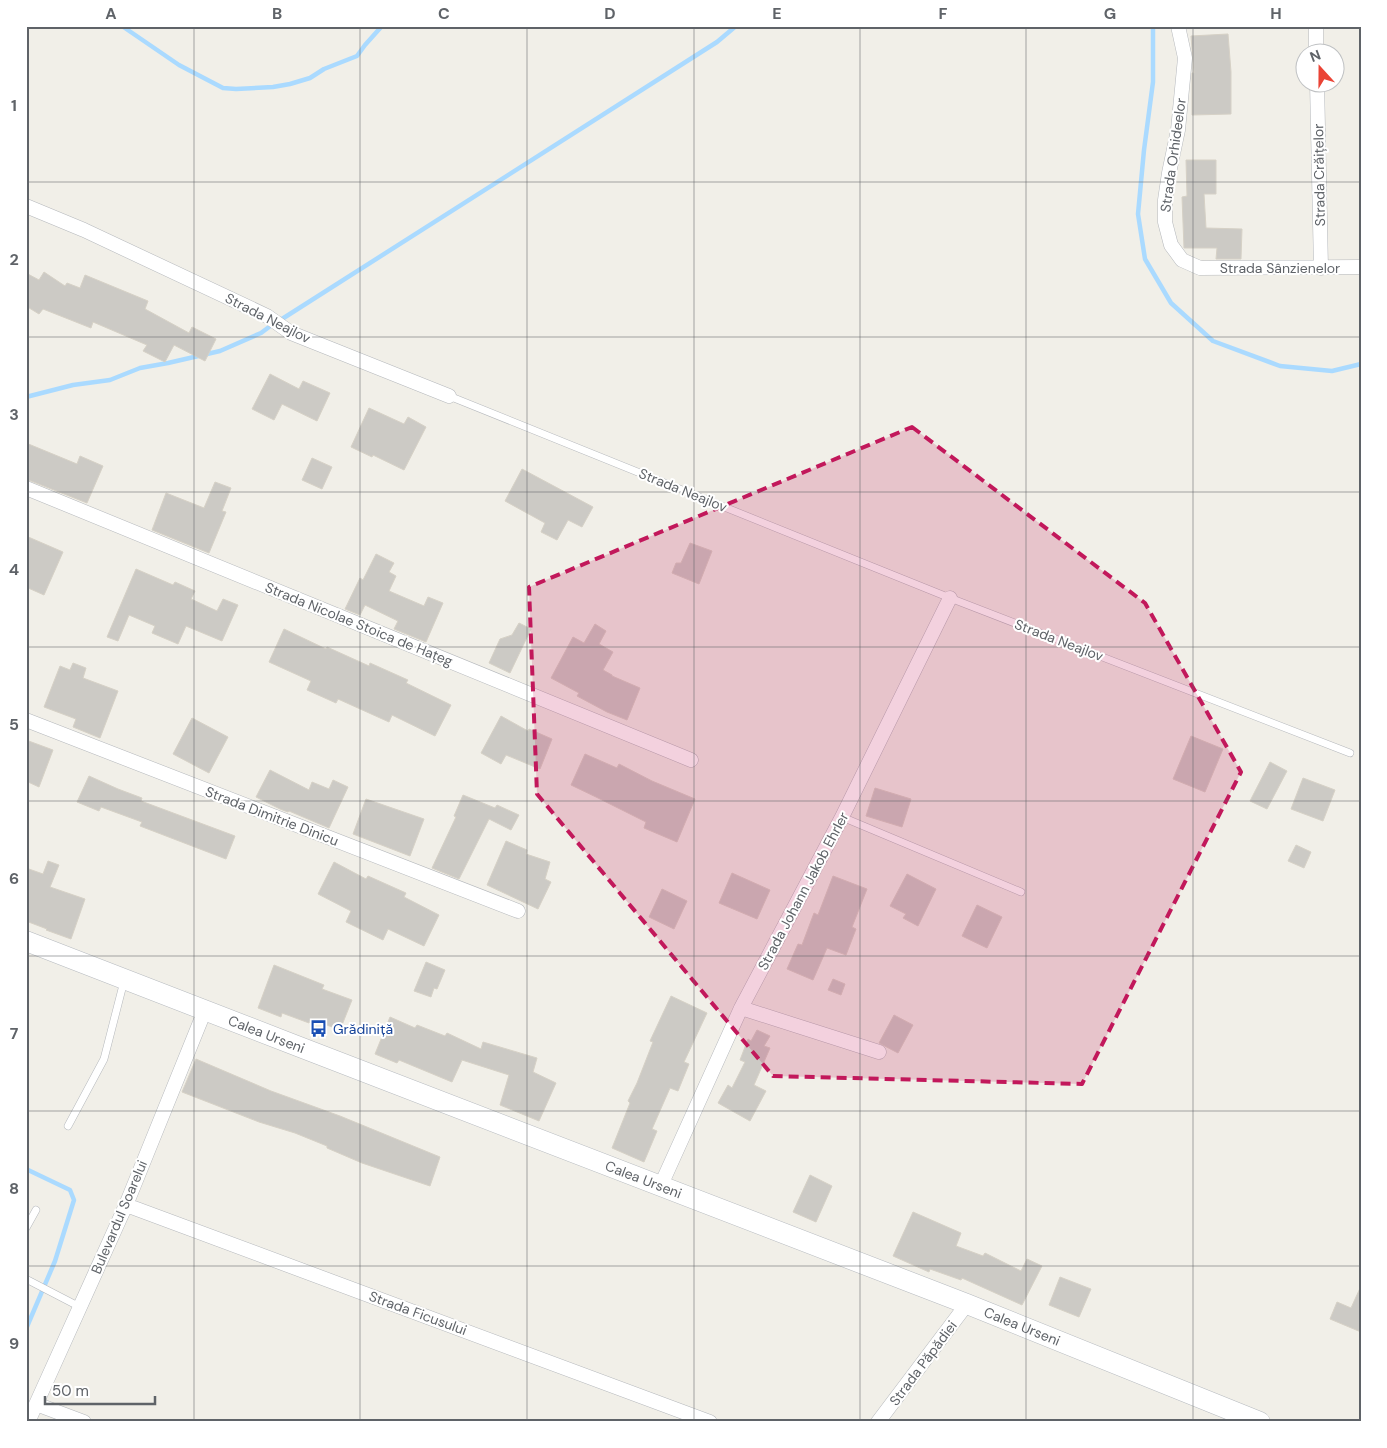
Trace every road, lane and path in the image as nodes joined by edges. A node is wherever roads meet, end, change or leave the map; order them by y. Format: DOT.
graph roads {
  1 [pos="1178,26"];
  2 [pos="1316,26"];
  3 [pos="1316,42"];
  4 [pos="1317,92"];
  5 [pos="26,206"];
  6 [pos="1361,267"];
  7 [pos="1200,268"];
  8 [pos="1321,268"];
  9 [pos="449,396"];
  10 [pos="26,488"];
  11 [pos="950,598"];
  12 [pos="26,720"];
  13 [pos="1350,753"];
  14 [pos="691,760"];
  15 [pos="842,817"];
  16 [pos="1021,892"];
  17 [pos="518,911"];
  18 [pos="26,941"];
  19 [pos="125,979"];
  20 [pos="741,1008"];
  21 [pos="205,1010"];
  22 [pos="879,1052"];
  23 [pos="68,1126"];
  24 [pos="661,1185"];
  25 [pos="126,1205"];
  26 [pos="36,1210"];
  27 [pos="26,1228"];
  28 [pos="29,1280"];
  29 [pos="967,1304"];
  30 [pos="80,1307"];
  31 [pos="36,1404"];
  32 [pos="28,1422"];
  33 [pos="84,1422"];
  34 [pos="710,1422"];
  35 [pos="878,1422"];
  36 [pos="1260,1422"];
  1 -- 7 [label="street, Strada Orhideelor"];
  2 -- 3 [label="street"];
  4 -- 8 [label="street, Strada Crăițelor"];
  5 -- 9 [label="street, Strada Neajlov"];
  6 -- 8 [label="street, Strada Sânzienelor"];
  7 -- 8 [label="street, Strada Sânzienelor"];
  9 -- 11 [label="lane, Strada Neajlov"];
  10 -- 14 [label="street, Strada Nicolae Stoica de Hațeg"];
  11 -- 13 [label="lane, Strada Neajlov"];
  11 -- 15 [label="street, Strada Johann Jakob Ehrler"];
  12 -- 17 [label="street, Strada Dimitrie Dinicu"];
  15 -- 16 [label="lane"];
  15 -- 20 [label="street, Strada Johann Jakob Ehrler"];
  18 -- 19 [label="street, Calea Urseni"];
  19 -- 21 [label="street, Calea Urseni"];
  19 -- 23 [label="lane"];
  20 -- 22 [label="street"];
  20 -- 24 [label="street, Strada Johann Jakob Ehrler"];
  21 -- 24 [label="street, Calea Urseni"];
  21 -- 25 [label="street, Bulevardul Soarelui"];
  24 -- 29 [label="street, Calea Urseni"];
  25 -- 30 [label="street, Bulevardul Soarelui"];
  25 -- 34 [label="street, Strada Ficusului"];
  26 -- 27 [label="lane"];
  28 -- 30 [label="lane"];
  29 -- 35 [label="street, Strada Păpădiei"];
  29 -- 36 [label="street, Calea Urseni"];
  30 -- 31 [label="street, Bulevardul Soarelui"];
  31 -- 32 [label="street, Bulevardul Soarelui"];
  31 -- 33 [label="street"];
}
